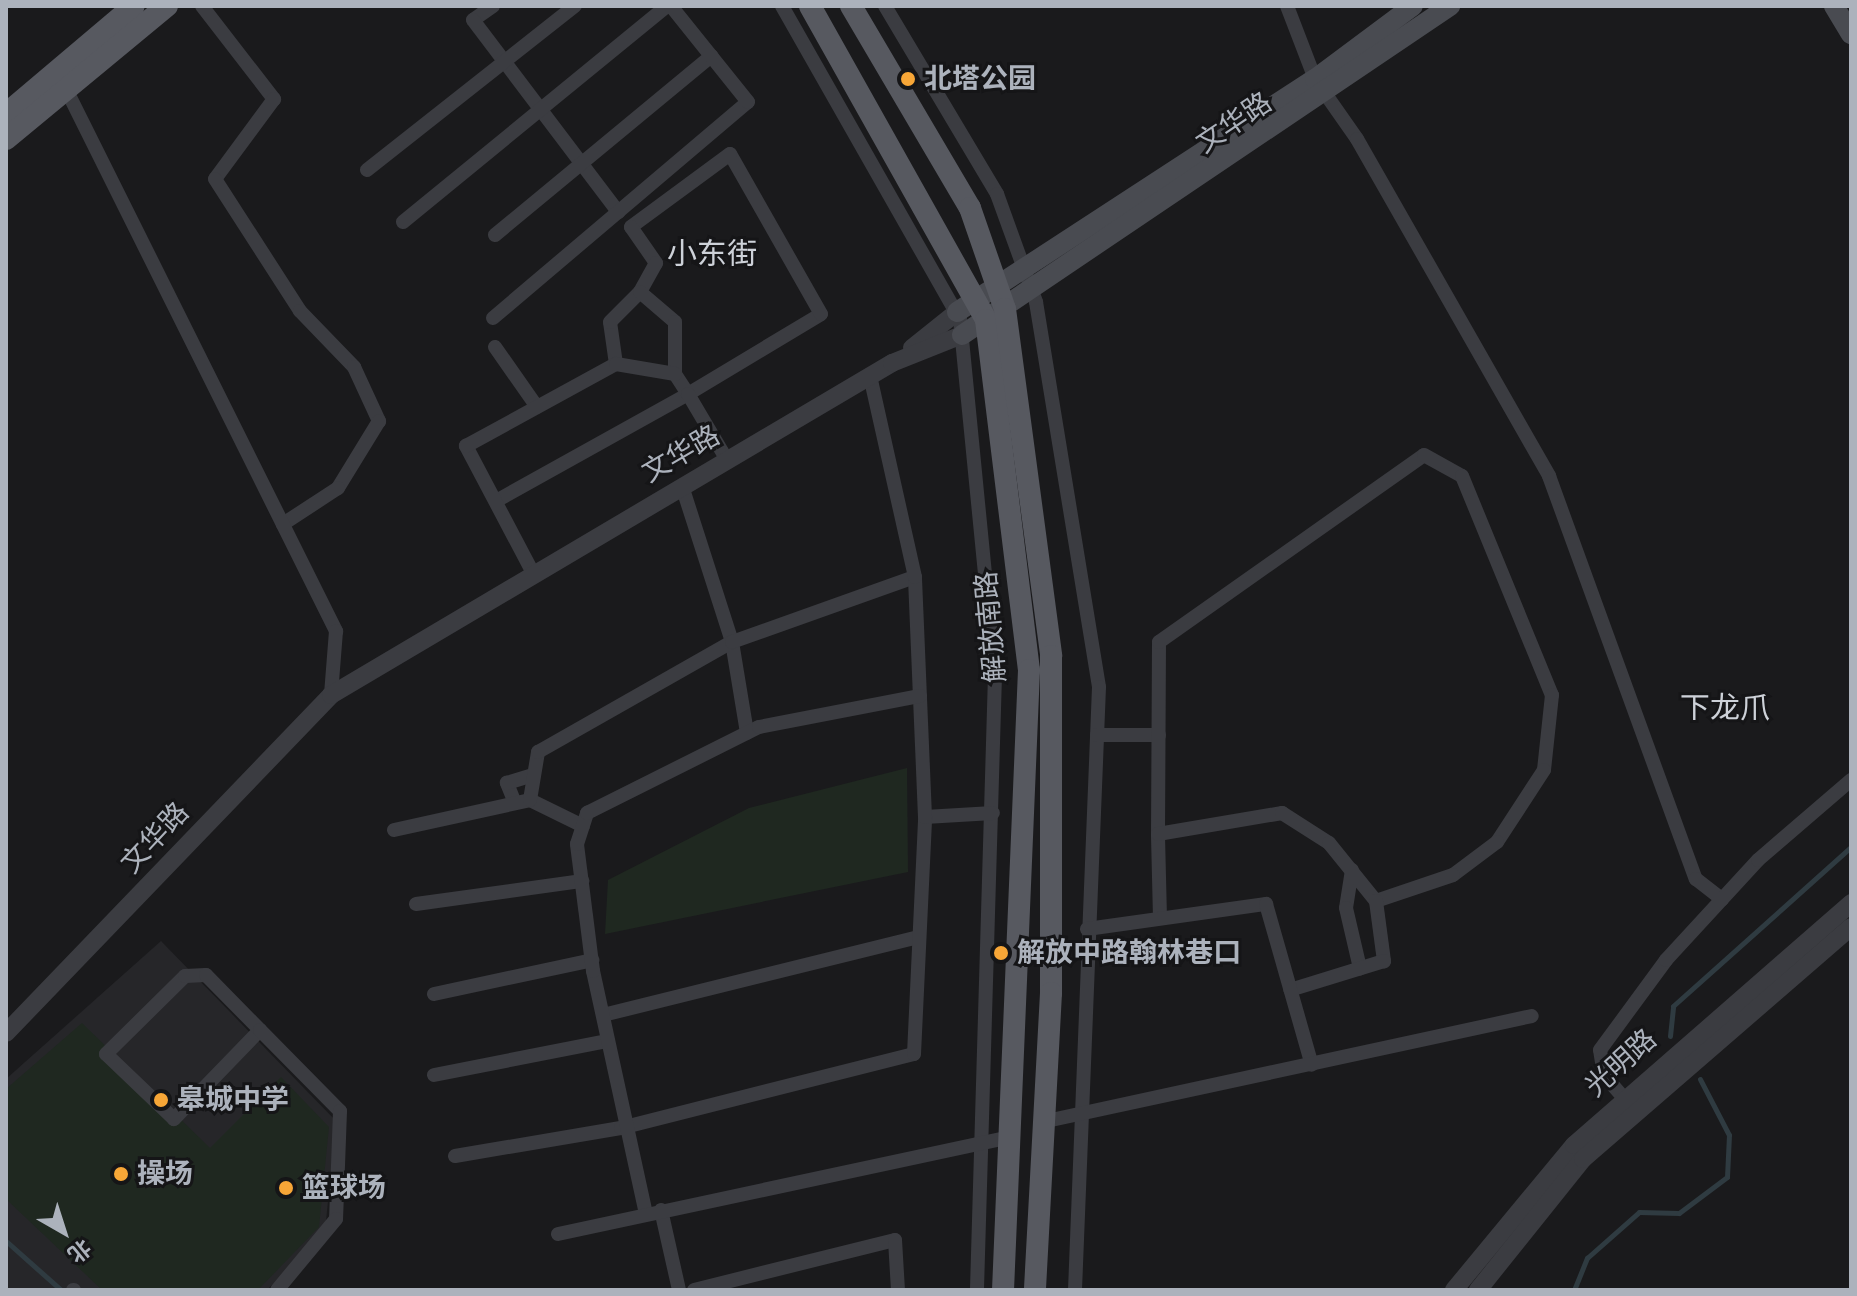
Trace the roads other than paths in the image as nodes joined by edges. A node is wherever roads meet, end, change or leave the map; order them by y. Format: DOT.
graph roads {
  1 [pos="134,6"];
  2 [pos="167,6"];
  3 [pos="202,6"];
  4 [pos="493,6"];
  5 [pos="575,6"];
  6 [pos="669,6"];
  7 [pos="782,6"];
  8 [pos="810,6"];
  9 [pos="851,6"];
  10 [pos="885,6"];
  11 [pos="1287,6"];
  12 [pos="1413,6"];
  13 [pos="1450,6"];
  14 [pos="1834,6"];
  15 [pos="1851,34"];
  16 [pos="711,56"];
  17 [pos="1321,86"];
  18 [pos="66,89"];
  19 [pos="6,114"];
  20 [pos="6,139"];
  21 [pos="581,164"];
  22 [pos="367,170"];
  23 [pos="618,212"];
  24 [pos="403,222"];
  25 [pos="495,235"];
  26 [pos="1024,270"];
  27 [pos="1000,286"];
  28 [pos="640,292"];
  29 [pos="1032,293"];
  30 [pos="1005,309"];
  31 [pos="982,310"];
  32 [pos="957,312"];
  33 [pos="493,318"];
  34 [pos="962,335"];
  35 [pos="495,347"];
  36 [pos="892,363"];
  37 [pos="616,364"];
  38 [pos="675,374"];
  39 [pos="870,376"];
  40 [pos="688,394"];
  41 [pos="537,407"];
  42 [pos="727,460"];
  43 [pos="682,486"];
  44 [pos="496,501"];
  45 [pos="283,524"];
  46 [pos="533,573"];
  47 [pos="915,577"];
  48 [pos="732,642"];
  49 [pos="331,695"];
  50 [pos="920,696"];
  51 [pos="747,733"];
  52 [pos="1097,735"];
  53 [pos="1159,735"];
  54 [pos="534,775"];
  55 [pos="1851,780"];
  56 [pos="522,802"];
  57 [pos="993,813"];
  58 [pos="925,817"];
  59 [pos="583,826"];
  60 [pos="394,830"];
  61 [pos="1158,834"];
  62 [pos="1352,870"];
  63 [pos="582,881"];
  64 [pos="1722,899"];
  65 [pos="1376,901"];
  66 [pos="1851,903"];
  67 [pos="416,904"];
  68 [pos="1160,918"];
  69 [pos="1851,927"];
  70 [pos="1087,929"];
  71 [pos="919,937"];
  72 [pos="592,960"];
  73 [pos="1360,968"];
  74 [pos="1290,990"];
  75 [pos="434,994"];
  76 [pos="603,1015"];
  77 [pos="1532,1016"];
  78 [pos="260,1030"];
  79 [pos="6,1033"];
  80 [pos="608,1041"];
  81 [pos="1312,1065"];
  82 [pos="434,1075"];
  83 [pos="1629,1105"];
  84 [pos="1080,1112"];
  85 [pos="1042,1122"];
  86 [pos="627,1126"];
  87 [pos="1009,1137"];
  88 [pos="985,1143"];
  89 [pos="455,1156"];
  90 [pos="661,1210"];
  91 [pos="646,1214"];
  92 [pos="558,1234"];
  93 [pos="277,1290"];
  94 [pos="679,1290"];
  95 [pos="694,1290"];
  96 [pos="898,1290"];
  97 [pos="977,1290"];
  98 [pos="1003,1290"];
  99 [pos="1035,1290"];
  100 [pos="1075,1290"];
  101 [pos="1454,1290"];
  102 [pos="1478,1290"];
  1 -- 19 [label="main road"];
  2 -- 18 [label="main road"];
  3 -- 45 [label="street"];
  4 -- 21 [label="street"];
  5 -- 22 [label="street"];
  6 -- 16 [label="street"];
  6 -- 24 [label="street"];
  7 -- 32 [label="street"];
  8 -- 31 [label="main road, 解放南路"];
  9 -- 27 [label="main road, 解放南路"];
  10 -- 26 [label="street"];
  11 -- 17 [label="street"];
  12 -- 17 [label="main road, 文华路"];
  13 -- 17 [label="main road, 文华路"];
  14 -- 15 [label="main road"];
  16 -- 21 [label="street"];
  16 -- 23 [label="street"];
  17 -- 26 [label="main road, 文华路"];
  17 -- 29 [label="main road, 文华路"];
  17 -- 64 [label="street"];
  18 -- 20 [label="main road"];
  18 -- 45 [label="street"];
  21 -- 23 [label="street"];
  21 -- 25 [label="street"];
  23 -- 33 [label="street"];
  26 -- 27 [label="main road, 文华路"];
  26 -- 29 [label="street"];
  27 -- 30 [label="main road, 解放南路"];
  27 -- 31 [label="main road, 文华路"];
  28 -- 37 [label="street"];
  28 -- 38 [label="street"];
  28 -- 40 [label="street"];
  29 -- 30 [label="main road, 文华路"];
  29 -- 52 [label="street"];
  30 -- 31 [label="main road, 文华路"];
  30 -- 85 [label="main road, 解放南路"];
  31 -- 32 [label="main road"];
  31 -- 34 [label="main road, 文华路"];
  31 -- 87 [label="main road, 解放南路"];
  32 -- 34 [label="street"];
  32 -- 36 [label="street"];
  34 -- 36 [label="street, 文华路"];
  34 -- 57 [label="street"];
  35 -- 41 [label="street"];
  36 -- 39 [label="street, 文华路"];
  37 -- 38 [label="street"];
  37 -- 41 [label="street"];
  38 -- 40 [label="street"];
  39 -- 42 [label="street, 文华路"];
  39 -- 47 [label="street"];
  40 -- 42 [label="street"];
  40 -- 44 [label="street"];
  41 -- 44 [label="street"];
  42 -- 43 [label="street, 文华路"];
  43 -- 46 [label="street, 文华路"];
  43 -- 48 [label="street"];
  44 -- 46 [label="street"];
  45 -- 49 [label="street"];
  46 -- 49 [label="street, 文华路"];
  47 -- 48 [label="street"];
  47 -- 50 [label="street"];
  48 -- 51 [label="street"];
  48 -- 54 [label="street"];
  49 -- 79 [label="street, 文华路"];
  50 -- 51 [label="street"];
  50 -- 58 [label="street"];
  51 -- 59 [label="street"];
  52 -- 53 [label="street"];
  52 -- 70 [label="street"];
  53 -- 61 [label="street"];
  53 -- 65 [label="street"];
  54 -- 56 [label="street"];
  54 -- 56 [label="street"];
  55 -- 64 [label="street"];
  56 -- 59 [label="street"];
  56 -- 60 [label="street"];
  57 -- 58 [label="street"];
  57 -- 88 [label="street"];
  58 -- 71 [label="street"];
  59 -- 63 [label="street"];
  61 -- 62 [label="street"];
  61 -- 68 [label="street"];
  62 -- 65 [label="street"];
  62 -- 73 [label="street"];
  63 -- 67 [label="street"];
  63 -- 72 [label="street"];
  64 -- 83 [label="street"];
  65 -- 73 [label="street"];
  66 -- 83 [label="street, 光明路"];
  68 -- 70 [label="street"];
  68 -- 74 [label="street"];
  69 -- 83 [label="street, 光明路"];
  70 -- 84 [label="street"];
  71 -- 76 [label="street"];
  71 -- 86 [label="street"];
  72 -- 75 [label="street"];
  72 -- 76 [label="street"];
  73 -- 74 [label="street"];
  74 -- 81 [label="street"];
  76 -- 80 [label="street"];
  77 -- 81 [label="street"];
  78 -- 78 [label="street"];
  78 -- 93 [label="street"];
  80 -- 82 [label="street"];
  80 -- 86 [label="street"];
  81 -- 84 [label="street"];
  83 -- 101 [label="street, 光明路"];
  83 -- 102 [label="street, 光明路"];
  84 -- 85 [label="street"];
  84 -- 100 [label="street"];
  85 -- 99 [label="main road, 解放南路"];
  86 -- 89 [label="street"];
  86 -- 91 [label="street"];
  87 -- 88 [label="street"];
  87 -- 98 [label="main road, 解放南路"];
  88 -- 90 [label="street"];
  88 -- 97 [label="street"];
  90 -- 91 [label="street"];
  90 -- 94 [label="street"];
  91 -- 92 [label="street"];
  95 -- 96 [label="street"];
}
